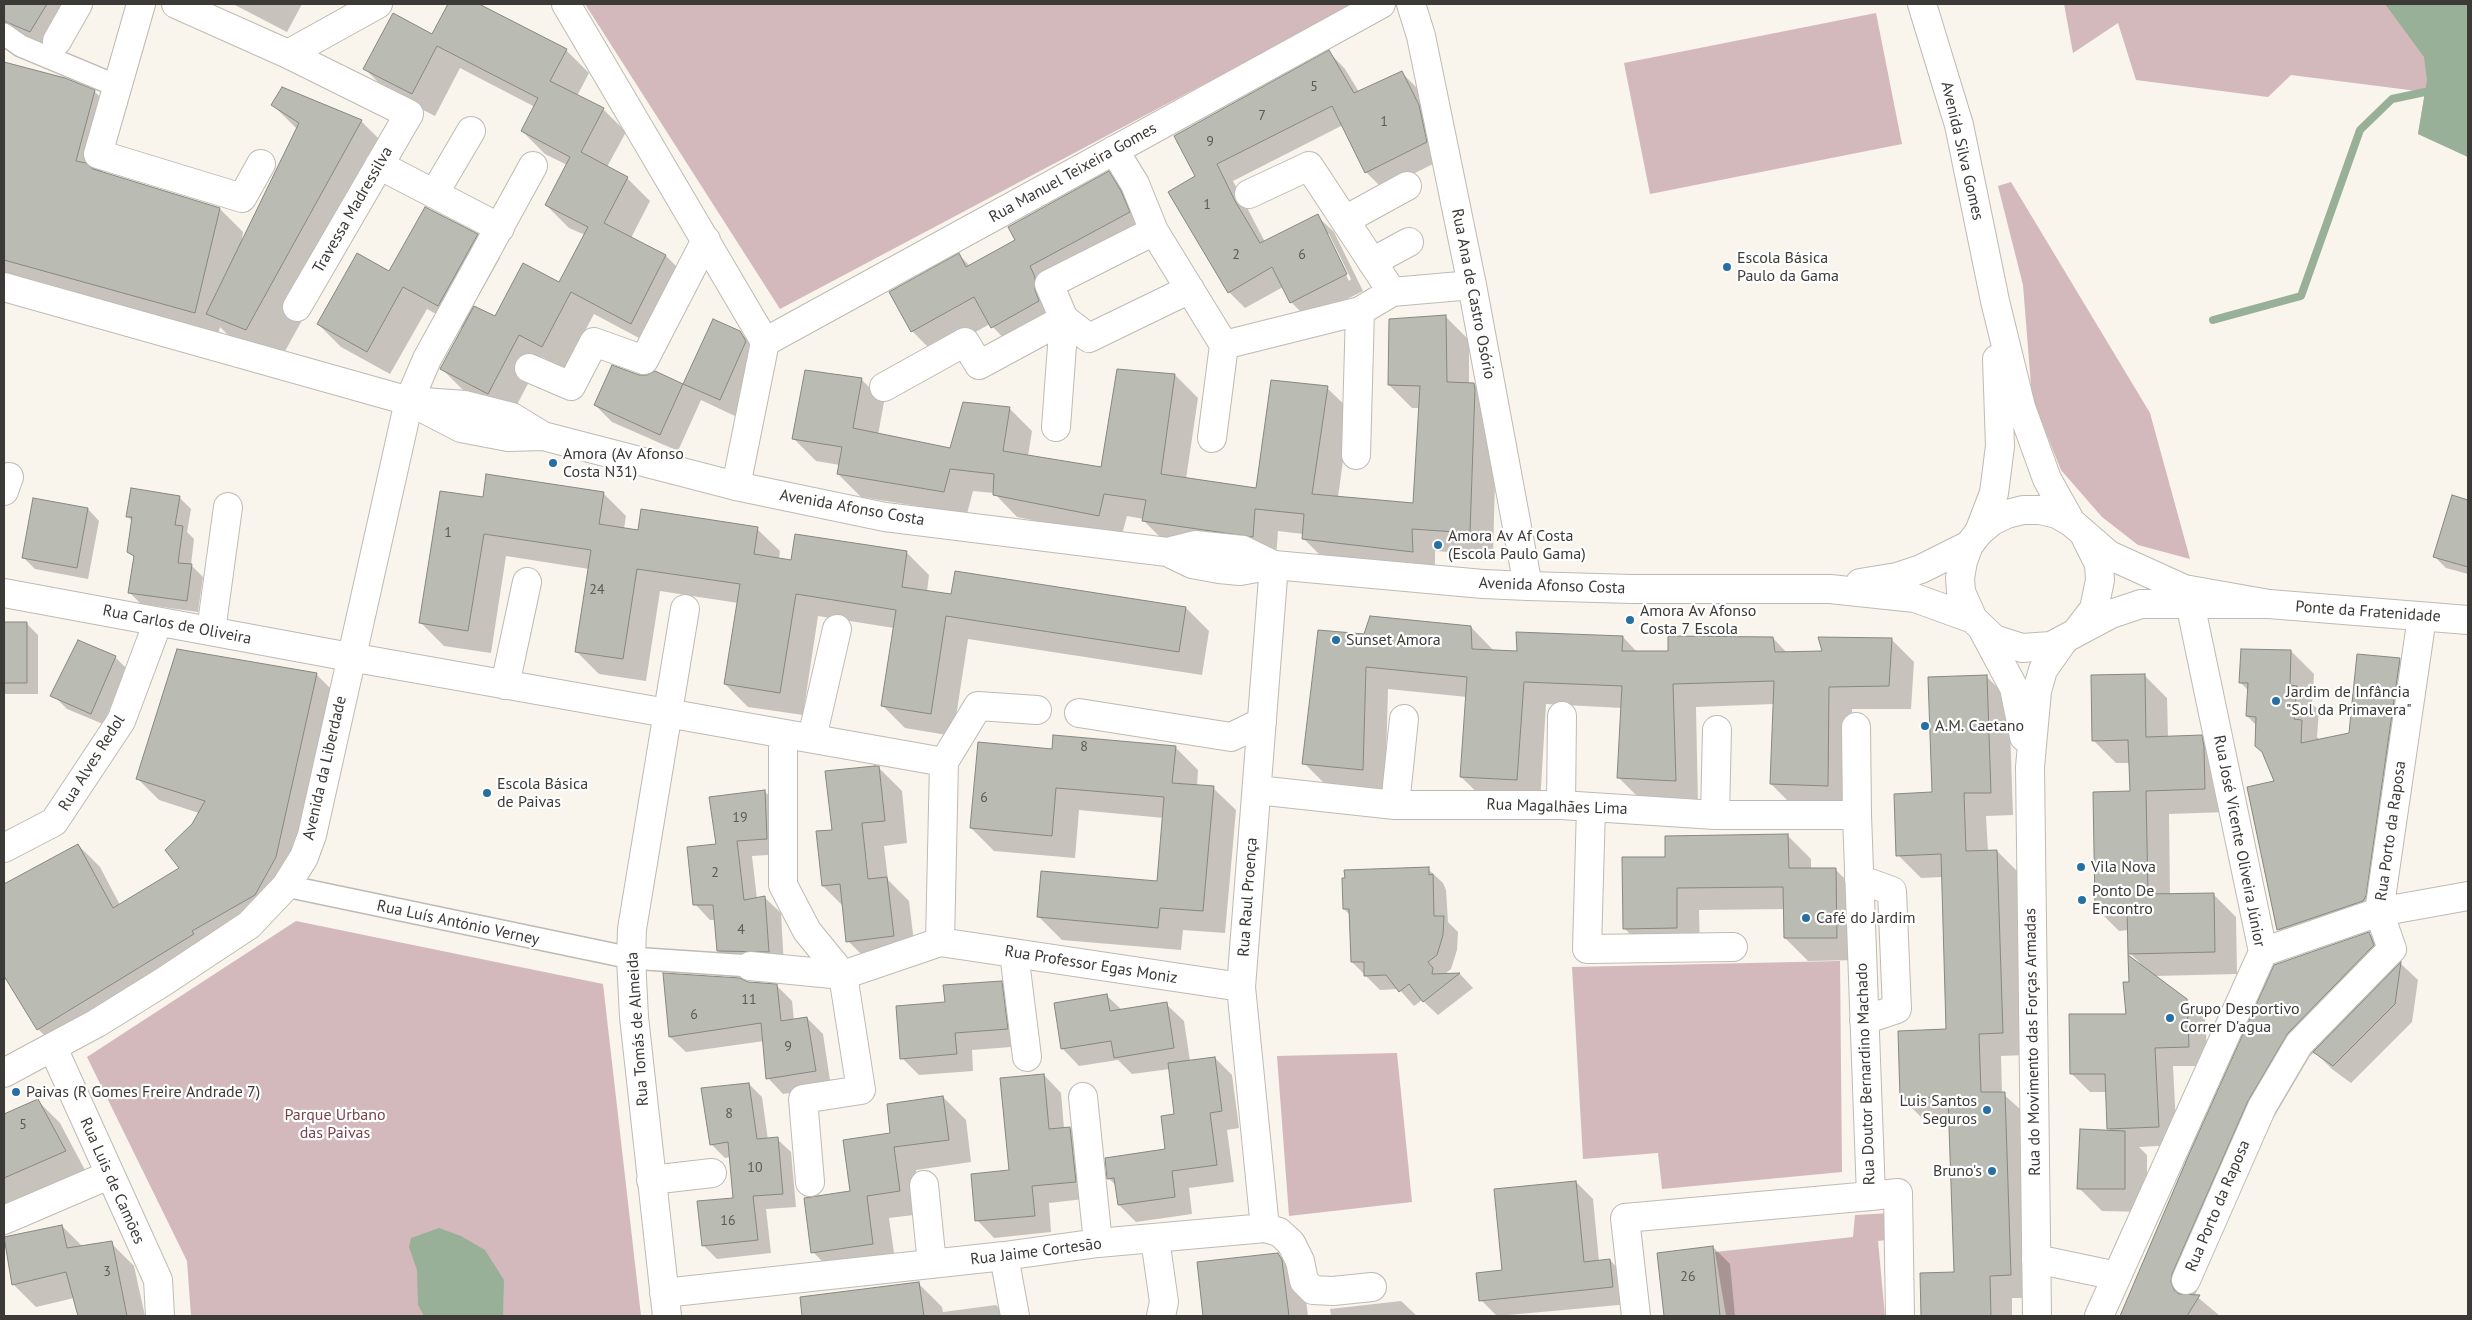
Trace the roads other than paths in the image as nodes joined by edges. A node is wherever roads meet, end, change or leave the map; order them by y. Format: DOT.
graph roads {
  1 [pos="78,4"];
  2 [pos="141,4"];
  3 [pos="176,4"];
  4 [pos="378,4"];
  5 [pos="566,4"];
  6 [pos="1381,4"];
  7 [pos="1411,4"];
  8 [pos="1922,4"];
  9 [pos="4,34"];
  10 [pos="57,41"];
  11 [pos="288,54"];
  12 [pos="117,86"];
  13 [pos="471,131"];
  14 [pos="1114,150"];
  15 [pos="261,164"];
  16 [pos="379,166"];
  17 [pos="533,166"];
  18 [pos="1407,186"];
  19 [pos="434,194"];
  20 [pos="1249,194"];
  21 [pos="1345,220"];
  22 [pos="500,228"];
  23 [pos="1154,230"];
  24 [pos="706,240"];
  25 [pos="1408,242"];
  26 [pos="1372,262"];
  27 [pos="1472,285"];
  28 [pos="4,287"];
  29 [pos="1190,289"];
  30 [pos="1392,292"];
  31 [pos="1995,300"];
  32 [pos="297,307"];
  33 [pos="1360,311"];
  34 [pos="1064,319"];
  35 [pos="765,342"];
  36 [pos="1224,345"];
  37 [pos="529,368"];
  38 [pos="884,387"];
  39 [pos="409,401"];
  40 [pos="1056,427"];
  41 [pos="1212,438"];
  42 [pos="1356,455"];
  43 [pos="736,486"];
  44 [pos="228,507"];
  45 [pos="2078,528"];
  46 [pos="1974,539"];
  47 [pos="1274,565"];
  48 [pos="527,582"];
  49 [pos="1528,586"];
  50 [pos="1830,589"];
  51 [pos="4,593"];
  52 [pos="2190,603"];
  53 [pos="2269,604"];
  54 [pos="685,609"];
  55 [pos="2422,616"];
  56 [pos="2468,620"];
  57 [pos="158,622"];
  58 [pos="1978,625"];
  59 [pos="837,629"];
  60 [pos="211,631"];
  61 [pos="2070,636"];
  62 [pos="350,657"];
  63 [pos="505,685"];
  64 [pos="1037,710"];
  65 [pos="1079,713"];
  66 [pos="668,714"];
  67 [pos="1562,716"];
  68 [pos="1404,719"];
  69 [pos="1262,722"];
  70 [pos="1856,727"];
  71 [pos="1717,730"];
  72 [pos="782,734"];
  73 [pos="812,738"];
  74 [pos="944,762"];
  75 [pos="2030,767"];
  76 [pos="1257,790"];
  77 [pos="1395,804"];
  78 [pos="1561,805"];
  79 [pos="1591,807"];
  80 [pos="1715,815"];
  81 [pos="1857,815"];
  82 [pos="4,848"];
  83 [pos="286,886"];
  84 [pos="2468,896"];
  85 [pos="2379,912"];
  86 [pos="940,942"];
  87 [pos="1733,947"];
  88 [pos="2263,952"];
  89 [pos="1014,953"];
  90 [pos="631,958"];
  91 [pos="750,966"];
  92 [pos="843,975"];
  93 [pos="1241,987"];
  94 [pos="53,1048"];
  95 [pos="1027,1057"];
  96 [pos="4,1073"];
  97 [pos="1083,1097"];
  98 [pos="712,1173"];
  99 [pos="110,1176"];
  100 [pos="651,1180"];
  101 [pos="810,1182"];
  102 [pos="924,1185"];
  103 [pos="1870,1196"];
  104 [pos="4,1220"];
  105 [pos="1265,1228"];
  106 [pos="1155,1240"];
  107 [pos="1098,1243"];
  108 [pos="1004,1256"];
  109 [pos="2036,1259"];
  110 [pos="932,1264"];
  111 [pos="2117,1276"];
  112 [pos="2186,1280"];
  113 [pos="1372,1287"];
  114 [pos="666,1304"];
  115 [pos="160,1316"];
  116 [pos="1014,1316"];
  117 [pos="1161,1316"];
  118 [pos="1636,1316"];
  119 [pos="1900,1316"];
  120 [pos="2037,1316"];
  121 [pos="2099,1316"];
  1 -- 10 [label="street"];
  2 -- 12 [label="street"];
  3 -- 11 [label="street"];
  4 -- 11 [label="street"];
  5 -- 24 [label="street"];
  6 -- 14 [label="street, Rua Manuel Teixeira Gomes"];
  7 -- 27 [label="street, Rua Ana de Castro Osório"];
  8 -- 31 [label="street, Avenida Silva Gomes"];
  9 -- 12 [label="street"];
  11 -- 16 [label="street, Travessa Madressilva"];
  12 -- 15 [label="street"];
  13 -- 19 [label="street"];
  14 -- 23 [label="street"];
  14 -- 35 [label="street, Rua Manuel Teixeira Gomes"];
  16 -- 19 [label="street"];
  16 -- 32 [label="street, Travessa Madressilva"];
  17 -- 22 [label="street, Avenida da Liberdade"];
  18 -- 21 [label="street"];
  19 -- 22 [label="street"];
  20 -- 21 [label="street"];
  21 -- 26 [label="street"];
  22 -- 39 [label="street, Avenida da Liberdade"];
  23 -- 29 [label="street"];
  23 -- 34 [label="street"];
  24 -- 35 [label="street"];
  24 -- 37 [label="street"];
  25 -- 26 [label="street"];
  26 -- 30 [label="street"];
  27 -- 30 [label="street"];
  27 -- 49 [label="street, Rua Ana de Castro Osório"];
  28 -- 39 [label="street, Avenida Afonso Costa"];
  29 -- 34 [label="street"];
  29 -- 36 [label="street"];
  30 -- 33 [label="street"];
  31 -- 45 [label="street"];
  31 -- 46 [label="street"];
  33 -- 36 [label="street"];
  33 -- 42 [label="street"];
  34 -- 38 [label="street"];
  34 -- 40 [label="street"];
  35 -- 43 [label="street"];
  36 -- 41 [label="street"];
  39 -- 43 [label="street, Avenida Afonso Costa"];
  39 -- 62 [label="street, Avenida da Liberdade"];
  43 -- 47 [label="street, Avenida Afonso Costa"];
  44 -- 60 [label="street"];
  45 -- 46 [label="street"];
  45 -- 53 [label="street"];
  45 -- 61 [label="street"];
  46 -- 50 [label="street"];
  46 -- 58 [label="street"];
  47 -- 49 [label="street, Avenida Afonso Costa"];
  47 -- 69 [label="street, Rua Raul Proença"];
  48 -- 63 [label="street"];
  49 -- 50 [label="street, Avenida Afonso Costa"];
  50 -- 58 [label="street"];
  51 -- 57 [label="street, Rua Carlos de Oliveira"];
  52 -- 53 [label="street"];
  52 -- 61 [label="street"];
  52 -- 88 [label="street, Rua José Vicente Oliveira Júnior"];
  53 -- 55 [label="street, Ponte da Fratenidade"];
  54 -- 66 [label="street"];
  55 -- 56 [label="street, Ponte da Fratenidade"];
  55 -- 85 [label="street, Rua Porto da Raposa"];
  57 -- 60 [label="street, Rua Carlos de Oliveira"];
  57 -- 82 [label="street, Rua Alves Redol"];
  58 -- 61 [label="street"];
  58 -- 75 [label="street"];
  59 -- 73 [label="street"];
  60 -- 62 [label="street, Rua Carlos de Oliveira"];
  61 -- 75 [label="street"];
  62 -- 63 [label="street"];
  62 -- 83 [label="street, Avenida da Liberdade"];
  63 -- 66 [label="street"];
  64 -- 74 [label="street"];
  65 -- 69 [label="street"];
  66 -- 72 [label="street"];
  66 -- 90 [label="street, Rua Tomás de Almeida"];
  67 -- 78 [label="street"];
  68 -- 77 [label="street"];
  69 -- 76 [label="street, Rua Raul Proença"];
  70 -- 81 [label="street, Rua Doutor Bernardino Machado"];
  71 -- 80 [label="street"];
  72 -- 73 [label="street"];
  72 -- 92 [label="street"];
  73 -- 74 [label="street"];
  74 -- 86 [label="street"];
  75 -- 109 [label="street, Rua do Movimento das Forças Armadas"];
  76 -- 77 [label="street, Rua Magalhães Lima"];
  76 -- 93 [label="street, Rua Raul Proença"];
  77 -- 78 [label="street, Rua Magalhães Lima"];
  78 -- 79 [label="street, Rua Magalhães Lima"];
  79 -- 80 [label="street, Rua Magalhães Lima"];
  79 -- 87 [label="street"];
  80 -- 81 [label="street, Rua Magalhães Lima"];
  81 -- 103 [label="street, Rua Doutor Bernardino Machado"];
  83 -- 90 [label="street, Rua Luís António Verney"];
  83 -- 94 [label="street, Avenida da Liberdade"];
  84 -- 85 [label="street"];
  85 -- 88 [label="street"];
  85 -- 112 [label="street, Rua Porto da Raposa"];
  86 -- 89 [label="street, Rua Professor Egas Moniz"];
  86 -- 92 [label="street, Rua Professor Egas Moniz"];
  88 -- 111 [label="street, Rua José Vicente Oliveira Júnior"];
  89 -- 93 [label="street, Rua Professor Egas Moniz"];
  89 -- 95 [label="street"];
  90 -- 91 [label="street, Rua Luís António Verney"];
  90 -- 100 [label="street, Rua Tomás de Almeida"];
  91 -- 92 [label="street"];
  92 -- 101 [label="street"];
  93 -- 105 [label="street, Rua Raul Proença"];
  94 -- 96 [label="street, Avenida da Liberdade"];
  94 -- 99 [label="street, Rua Luis de Camões"];
  97 -- 107 [label="street"];
  98 -- 100 [label="street"];
  99 -- 104 [label="street"];
  99 -- 115 [label="street, Rua Luis de Camões"];
  100 -- 114 [label="street, Rua Tomás de Almeida"];
  102 -- 110 [label="street"];
  103 -- 118 [label="street, Rua Doutor Bernardino Machado"];
  103 -- 119 [label="street"];
  105 -- 106 [label="street, Rua Jaime Cortesão"];
  105 -- 113 [label="street"];
  106 -- 107 [label="street, Rua Jaime Cortesão"];
  106 -- 117 [label="street"];
  107 -- 108 [label="street, Rua Jaime Cortesão"];
  108 -- 110 [label="street, Rua Jaime Cortesão"];
  108 -- 116 [label="street"];
  109 -- 111 [label="street"];
  109 -- 120 [label="street, Rua do Movimento das Forças Armadas"];
  110 -- 114 [label="street, Rua Jaime Cortesão"];
  111 -- 121 [label="street, Rua José Vicente Oliveira Júnior"];
}
